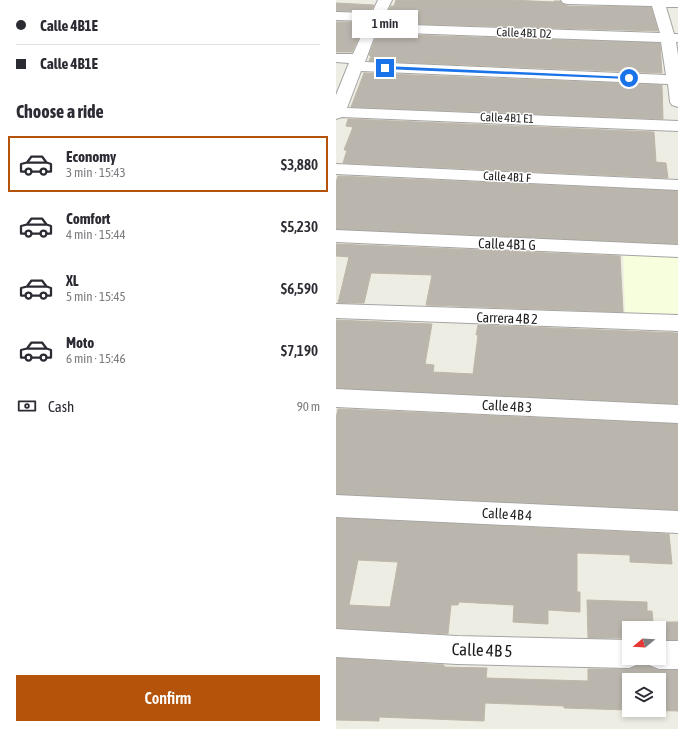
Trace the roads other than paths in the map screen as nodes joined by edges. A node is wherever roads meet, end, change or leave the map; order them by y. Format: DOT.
graph roads {
  1 [pos="386,0"];
  2 [pos="568,0"];
  3 [pos="657,1"];
  4 [pos="678,4"];
  5 [pos="336,16"];
  6 [pos="374,22"];
  7 [pos="673,38"];
  8 [pos="336,58"];
  9 [pos="356,63"];
  10 [pos="677,80"];
  11 [pos="678,102"];
  12 [pos="337,110"];
  13 [pos="678,126"];
  14 [pos="336,169"];
  15 [pos="678,185"];
  16 [pos="336,236"];
  17 [pos="678,251"];
  18 [pos="336,310"];
  19 [pos="678,323"];
  20 [pos="336,398"];
  21 [pos="678,414"];
  22 [pos="336,506"];
  23 [pos="678,522"];
  24 [pos="336,643"];
  25 [pos="622,654"];
  26 [pos="666,654"];
  27 [pos="678,655"];
  1 -- 6 [label="street"];
  2 -- 3 [label="street"];
  3 -- 4 [label="street"];
  3 -- 7 [label="street"];
  5 -- 6 [label="street, Calle 4B1 D2"];
  6 -- 7 [label="street, Calle 4B1 D2"];
  6 -- 9 [label="street"];
  7 -- 10 [label="street"];
  8 -- 9 [label="street"];
  9 -- 10 [label="street"];
  9 -- 12 [label="street"];
  10 -- 11 [label="street"];
  12 -- 13 [label="street, Calle 4B1 E1"];
  14 -- 15 [label="street, Calle 4B1 F"];
  16 -- 17 [label="street, Calle 4B1 G"];
  18 -- 19 [label="street, Carrera 4B 2"];
  20 -- 21 [label="street, Calle 4B 3"];
  22 -- 23 [label="street, Calle 4B 4"];
  24 -- 25 [label="street, Calle 4B 5"];
  26 -- 27 [label="street"];
}
